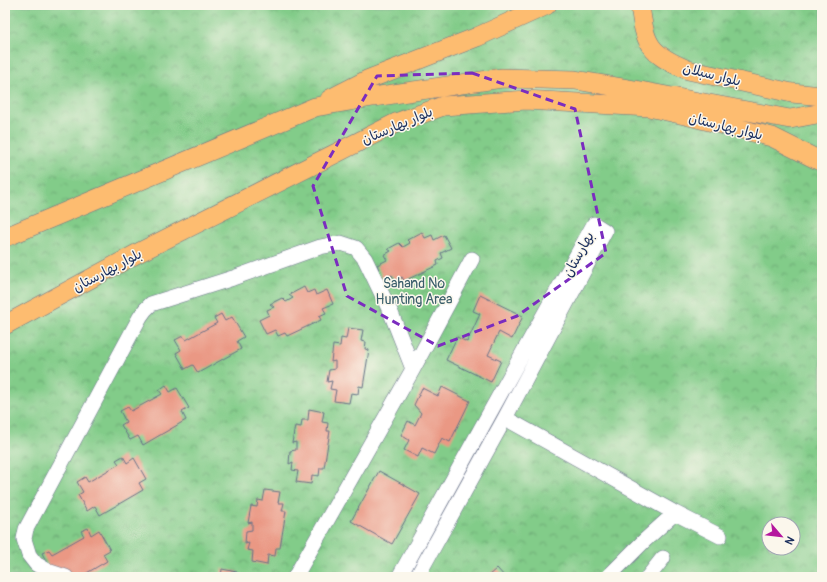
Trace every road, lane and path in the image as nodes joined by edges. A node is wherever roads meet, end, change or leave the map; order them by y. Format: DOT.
graph roads {
  1 [pos="547,5"];
  2 [pos="640,5"];
  3 [pos="822,96"];
  4 [pos="314,107"];
  5 [pos="822,113"];
  6 [pos="822,162"];
  7 [pos="5,237"];
  8 [pos="472,259"];
  9 [pos="5,325"];
  10 [pos="413,369"];
  11 [pos="505,418"];
  12 [pos="675,513"];
  13 [pos="720,536"];
  14 [pos="663,558"];
  15 [pos="66,577"];
  16 [pos="295,577"];
  17 [pos="399,577"];
  18 [pos="417,577"];
  19 [pos="608,577"];
  20 [pos="648,577"];
  1 -- 4 [label="main road"];
  2 -- 3 [label="main road, بلوار سبلان"];
  4 -- 5 [label="main road, بلوار بهارستان"];
  4 -- 7 [label="main road, بلوار بهارستان"];
  6 -- 9 [label="main road, بلوار بهارستان"];
  8 -- 10 [label="street"];
  10 -- 15 [label="street"];
  10 -- 16 [label="street"];
  11 -- 12 [label="street"];
  11 -- 17 [label="street, بهارستان"];
  11 -- 18 [label="street, بهارستان"];
  12 -- 13 [label="street"];
  12 -- 19 [label="street"];
  14 -- 20 [label="street"];
}
